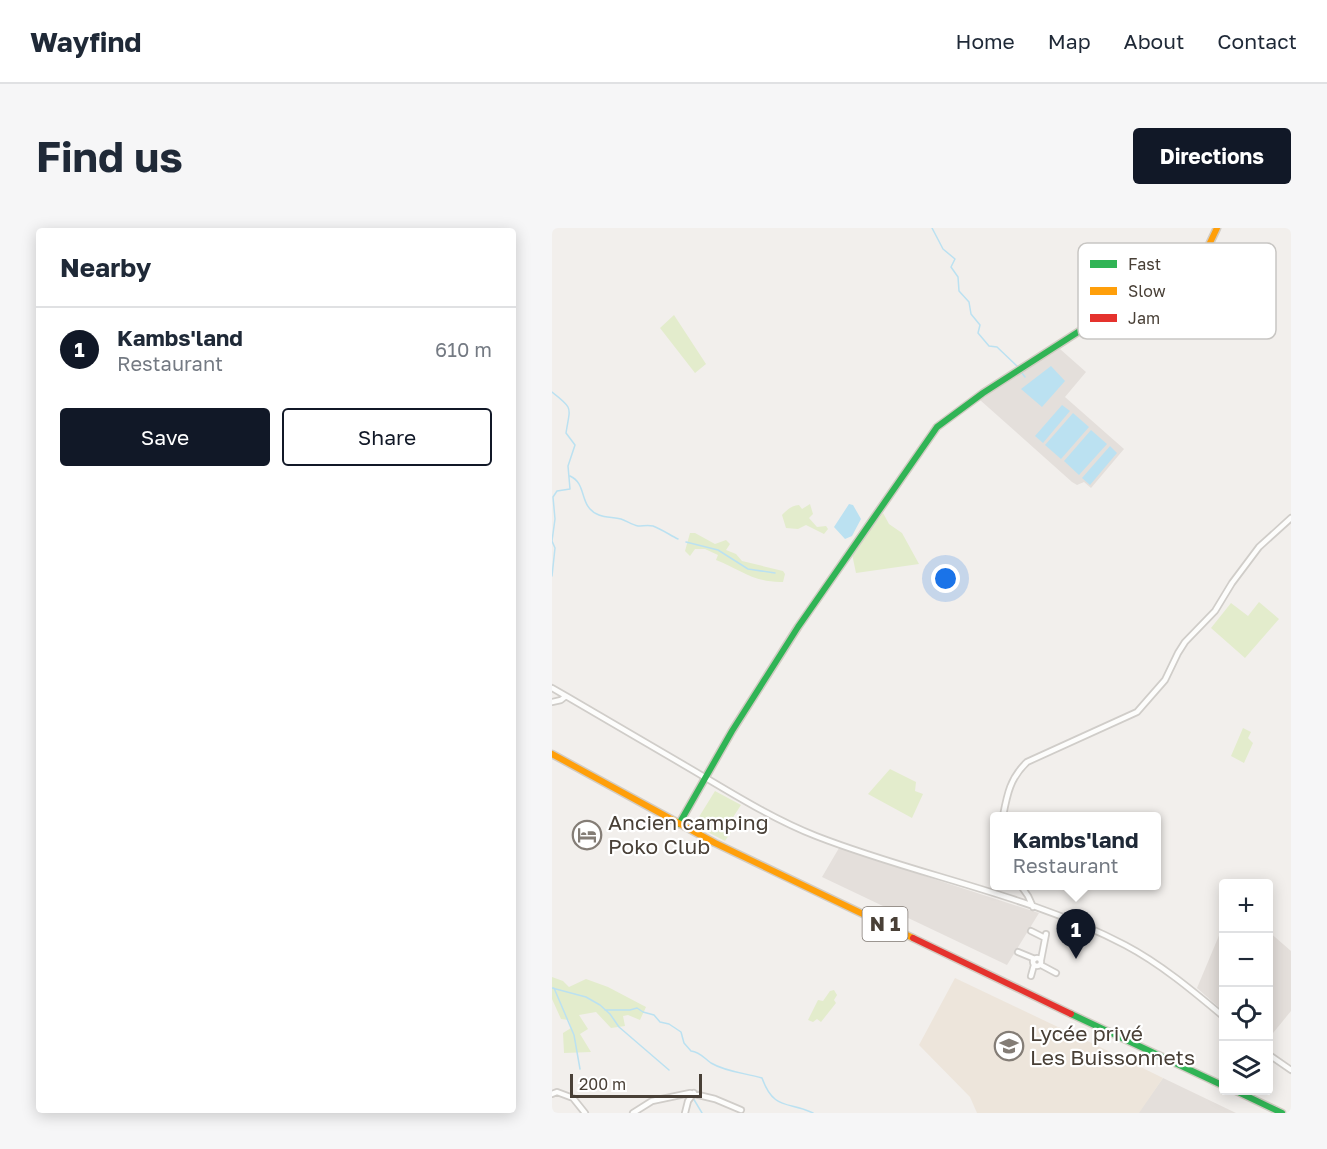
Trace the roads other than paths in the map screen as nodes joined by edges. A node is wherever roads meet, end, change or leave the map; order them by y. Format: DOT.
graph roads {
  1 [pos="1217,228"];
  2 [pos="1210,243"];
  3 [pos="1078,331"];
  4 [pos="1291,518"];
  5 [pos="552,688"];
  6 [pos="567,696"];
  7 [pos="552,702"];
  8 [pos="552,754"];
  9 [pos="706,778"];
  10 [pos="1004,812"];
  11 [pos="679,824"];
  12 [pos="1024,890"];
  13 [pos="1033,907"];
  14 [pos="1031,930"];
  15 [pos="1018,952"];
  16 [pos="1038,962"];
  17 [pos="1056,973"];
  18 [pos="1031,976"];
  19 [pos="1219,1013"];
  20 [pos="1273,1057"];
  21 [pos="1291,1070"];
  22 [pos="1219,1084"];
  23 [pos="552,1094"];
  24 [pos="694,1094"];
  25 [pos="1244,1095"];
  26 [pos="741,1110"];
  27 [pos="585,1113"];
  28 [pos="633,1113"];
  29 [pos="686,1113"];
  30 [pos="1282,1113"];
  1 -- 2 [label="main road"];
  3 -- 9 [label="main road"];
  4 -- 10 [label="street"];
  5 -- 6 [label="street"];
  6 -- 7 [label="street"];
  6 -- 9 [label="street"];
  8 -- 11 [label="main road, N 1"];
  9 -- 11 [label="main road"];
  9 -- 13 [label="street"];
  11 -- 22 [label="main road, N 1"];
  12 -- 13 [label="street"];
  13 -- 19 [label="street"];
  14 -- 16 [label="street"];
  15 -- 16 [label="street"];
  16 -- 17 [label="street"];
  16 -- 18 [label="street"];
  20 -- 21 [label="street"];
  23 -- 27 [label="street"];
  24 -- 26 [label="street"];
  24 -- 28 [label="street"];
  24 -- 29 [label="street"];
  25 -- 30 [label="main road"];
}
